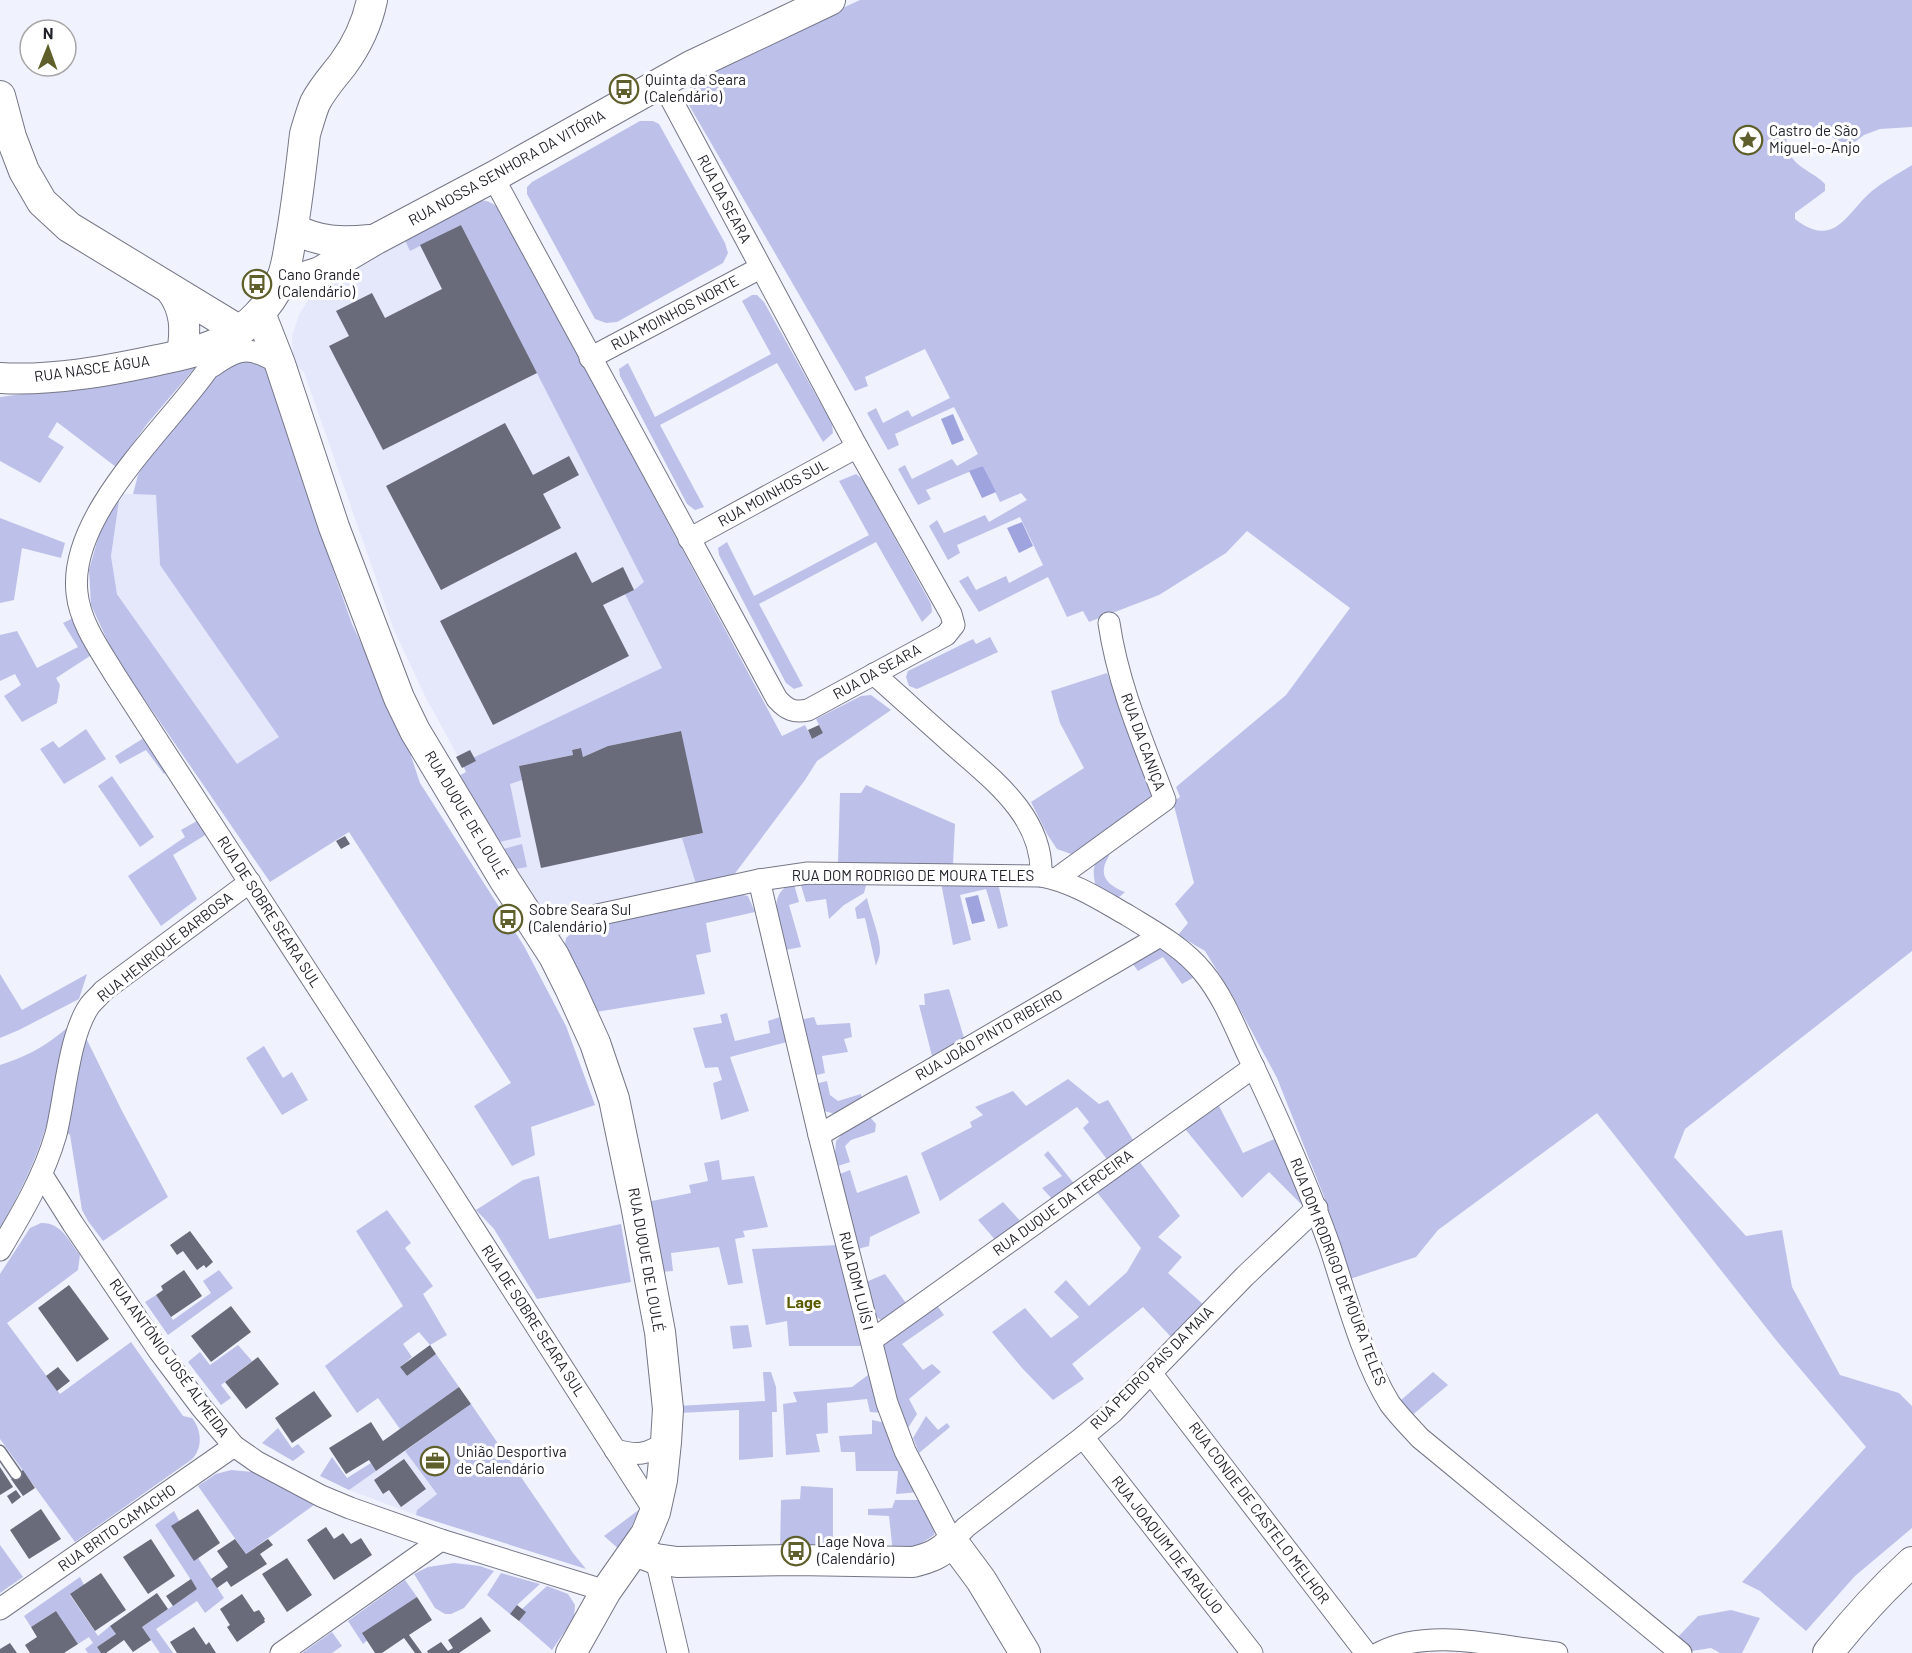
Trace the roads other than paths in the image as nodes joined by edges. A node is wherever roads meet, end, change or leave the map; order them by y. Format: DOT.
graph roads {
  1 [pos="372,0"];
  2 [pos="830,0"];
  3 [pos="662,82"];
  4 [pos="0,96"];
  5 [pos="493,177"];
  6 [pos="293,229"];
  7 [pos="376,239"];
  8 [pos="760,268"];
  9 [pos="282,280"];
  10 [pos="171,290"];
  11 [pos="243,327"];
  12 [pos="183,354"];
  13 [pos="590,358"];
  14 [pos="280,364"];
  15 [pos="208,370"];
  16 [pos="0,378"];
  17 [pos="857,447"];
  18 [pos="689,539"];
  19 [pos="1109,623"];
  20 [pos="874,674"];
  21 [pos="1039,850"];
  22 [pos="1076,864"];
  23 [pos="1049,877"];
  24 [pos="759,880"];
  25 [pos="250,882"];
  26 [pos="537,928"];
  27 [pos="1160,936"];
  28 [pos="1254,1067"];
  29 [pos="819,1135"];
  30 [pos="42,1174"];
  31 [pos="1317,1208"];
  32 [pos="0,1250"];
  33 [pos="872,1341"];
  34 [pos="1151,1373"];
  35 [pos="1083,1437"];
  36 [pos="666,1442"];
  37 [pos="234,1446"];
  38 [pos="615,1450"];
  39 [pos="0,1452"];
  40 [pos="16,1474"];
  41 [pos="655,1512"];
  42 [pos="441,1540"];
  43 [pos="952,1541"];
  44 [pos="646,1555"];
  45 [pos="1912,1562"];
  46 [pos="606,1592"];
  47 [pos="0,1609"];
  48 [pos="280,1653"];
  49 [pos="571,1653"];
  50 [pos="678,1653"];
  51 [pos="1025,1653"];
  52 [pos="1252,1653"];
  53 [pos="1366,1653"];
  54 [pos="1379,1653"];
  55 [pos="1557,1653"];
  56 [pos="1682,1653"];
  57 [pos="1828,1653"];
  1 -- 6 [label="street"];
  2 -- 3 [label="street, RUA NOSSA SENHORA DA VITÓRIA"];
  3 -- 5 [label="street, RUA NOSSA SENHORA DA VITÓRIA"];
  3 -- 8 [label="street, RUA DA SEARA"];
  4 -- 10 [label="street"];
  5 -- 7 [label="street, RUA NOSSA SENHORA DA VITÓRIA"];
  5 -- 13 [label="street, RUA DA SEARA"];
  6 -- 7 [label="street, RUA NOSSA SENHORA DA VITÓRIA"];
  6 -- 9 [label="street"];
  7 -- 9 [label="street, RUA NOSSA SENHORA DA VITÓRIA"];
  8 -- 13 [label="street, RUA MOINHOS NORTE"];
  8 -- 17 [label="street, RUA DA SEARA"];
  9 -- 11 [label="street"];
  10 -- 11 [label="street"];
  10 -- 12 [label="street"];
  11 -- 12 [label="street, RUA NASCE ÁGUA"];
  11 -- 14 [label="street, RUA DUQUE DE LOULÉ"];
  11 -- 15 [label="street, RUA DE SOBRE SEARA SUL"];
  12 -- 16 [label="street, RUA NASCE ÁGUA"];
  13 -- 18 [label="street, RUA DA SEARA"];
  14 -- 15 [label="street, RUA DE SOBRE SEARA SUL"];
  14 -- 26 [label="street, RUA DUQUE DE LOULÉ"];
  15 -- 25 [label="street, RUA DE SOBRE SEARA SUL"];
  17 -- 18 [label="street, RUA MOINHOS SUL"];
  17 -- 20 [label="street, RUA DA SEARA"];
  18 -- 20 [label="street, RUA DA SEARA"];
  19 -- 22 [label="street, RUA DA CANIÇA"];
  20 -- 21 [label="street"];
  21 -- 22 [label="street"];
  21 -- 23 [label="street"];
  22 -- 23 [label="street, RUA DA CANIÇA"];
  23 -- 24 [label="street, RUA DOM RODRIGO DE MOURA TELES"];
  23 -- 27 [label="street, RUA DOM RODRIGO DE MOURA TELES"];
  24 -- 26 [label="street, RUA DOM RODRIGO DE MOURA TELES"];
  24 -- 29 [label="street, RUA DOM LUÍS I"];
  25 -- 30 [label="street, RUA HENRIQUE BARBOSA"];
  25 -- 38 [label="street, RUA DE SOBRE SEARA SUL"];
  26 -- 36 [label="street, RUA DUQUE DE LOULÉ"];
  27 -- 28 [label="street, RUA DOM RODRIGO DE MOURA TELES"];
  27 -- 29 [label="street, RUA JOÃO PINTO RIBEIRO"];
  28 -- 31 [label="street, RUA DOM RODRIGO DE MOURA TELES"];
  28 -- 33 [label="street, RUA DUQUE DA TERCEIRA"];
  29 -- 33 [label="street, RUA DOM LUÍS I"];
  30 -- 32 [label="street, RUA HENRIQUE BARBOSA"];
  30 -- 37 [label="street, RUA ANTÓNIO JOSÉ ALMEIDA"];
  31 -- 34 [label="street, RUA PEDRO PAIS DA MAIA"];
  31 -- 56 [label="street, RUA DOM RODRIGO DE MOURA TELES"];
  33 -- 43 [label="street, RUA DOM LUÍS I"];
  34 -- 35 [label="street, RUA PEDRO PAIS DA MAIA"];
  34 -- 53 [label="street, RUA CONDE DE CASTELO MELHOR"];
  35 -- 43 [label="street, RUA PEDRO PAIS DA MAIA"];
  35 -- 52 [label="street, RUA JOAQUIM DE ARAÚJO"];
  36 -- 38 [label="street"];
  36 -- 41 [label="street, RUA DUQUE DE LOULÉ"];
  37 -- 42 [label="street, RUA ANTÓNIO JOSÉ ALMEIDA"];
  37 -- 47 [label="street, RUA BRITO CAMACHO"];
  38 -- 41 [label="street, RUA DE SOBRE SEARA SUL"];
  39 -- 40 [label="lane"];
  41 -- 44 [label="street, RUA DUQUE DE LOULÉ"];
  42 -- 46 [label="street, RUA ANTÓNIO JOSÉ ALMEIDA"];
  42 -- 48 [label="street"];
  43 -- 44 [label="street"];
  43 -- 51 [label="street, RUA DOM LUÍS I"];
  44 -- 46 [label="street, RUA DUQUE DE LOULÉ"];
  44 -- 50 [label="street"];
  45 -- 57 [label="street"];
  46 -- 49 [label="street, RUA DUQUE DE LOULÉ"];
  54 -- 55 [label="street"];
}
